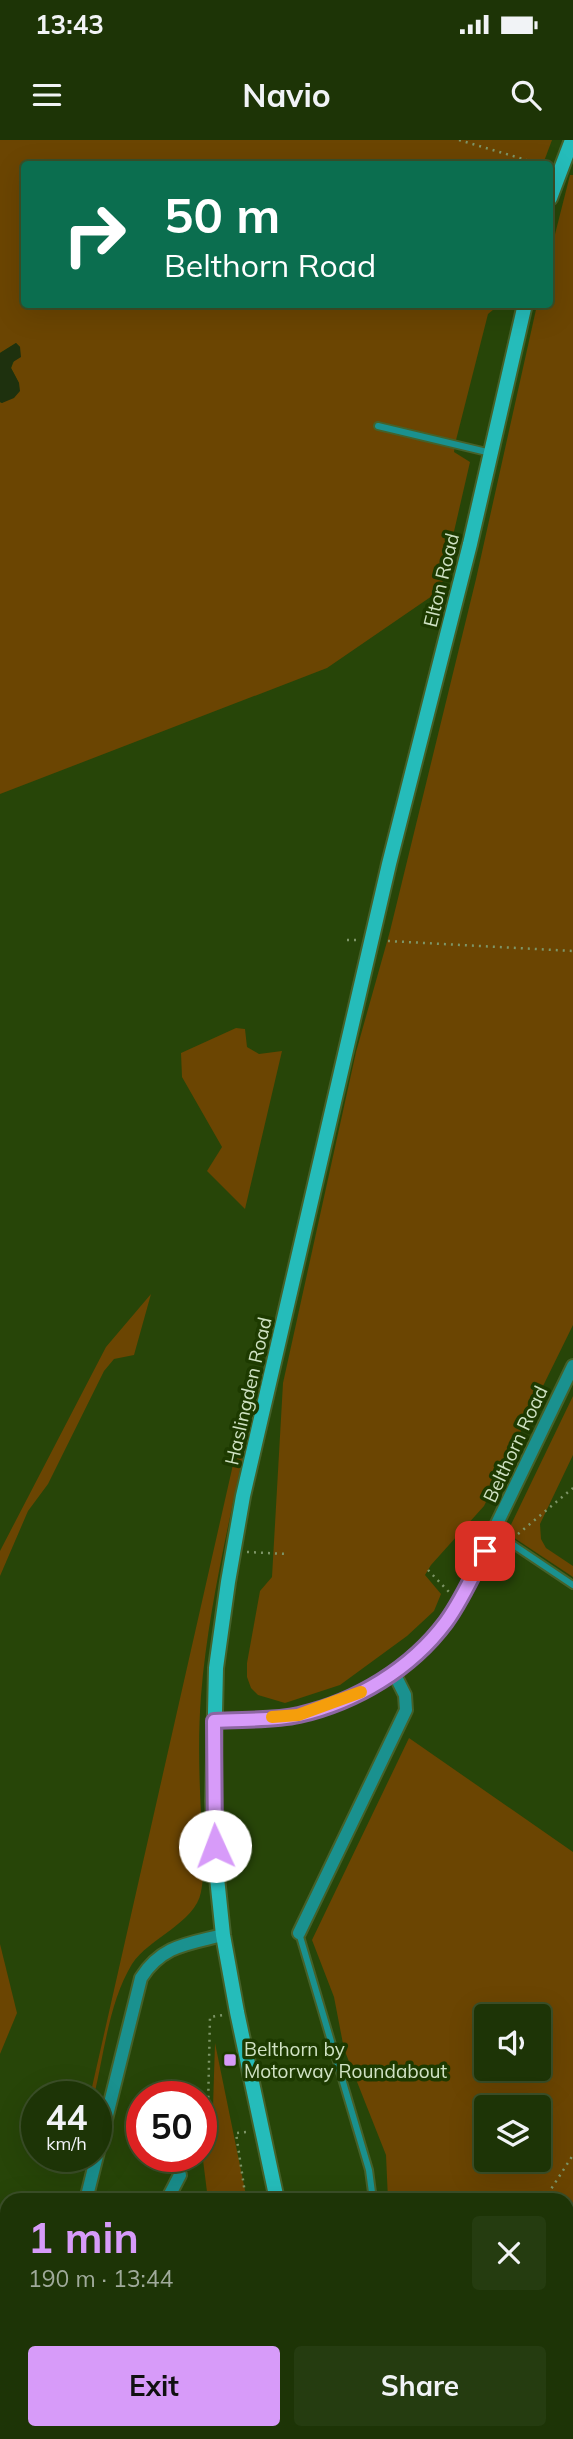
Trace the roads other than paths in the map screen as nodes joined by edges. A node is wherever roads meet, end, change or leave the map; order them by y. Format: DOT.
graph roads {
  1 [pos="572,140"];
  2 [pos="553,190"];
  3 [pos="524,308"];
  4 [pos="378,426"];
  5 [pos="491,453"];
  6 [pos="389,864"];
  7 [pos="573,1366"];
  8 [pos="494,1532"];
  9 [pos="573,1585"];
  10 [pos="394,1673"];
  11 [pos="214,1721"];
  12 [pos="299,1933"];
  13 [pos="223,1935"];
  14 [pos="180,2175"];
  15 [pos="88,2193"];
  16 [pos="171,2193"];
  17 [pos="275,2193"];
  18 [pos="372,2193"];
  1 -- 2 [label="main road"];
  3 -- 5 [label="main road, Elton Road"];
  4 -- 5 [label="lane"];
  5 -- 6 [label="main road, Elton Road"];
  6 -- 11 [label="main road, Haslingden Road"];
  7 -- 8 [label="street, Belthorn Road"];
  8 -- 9 [label="lane"];
  8 -- 10 [label="street, Belthorn Road"];
  10 -- 11 [label="street, Belthorn Road"];
  10 -- 12 [label="street"];
  11 -- 13 [label="main road, Haslingden Road"];
  12 -- 18 [label="lane"];
  13 -- 15 [label="street"];
  13 -- 17 [label="main road, Haslingden Road"];
  14 -- 16 [label="street"];
}
